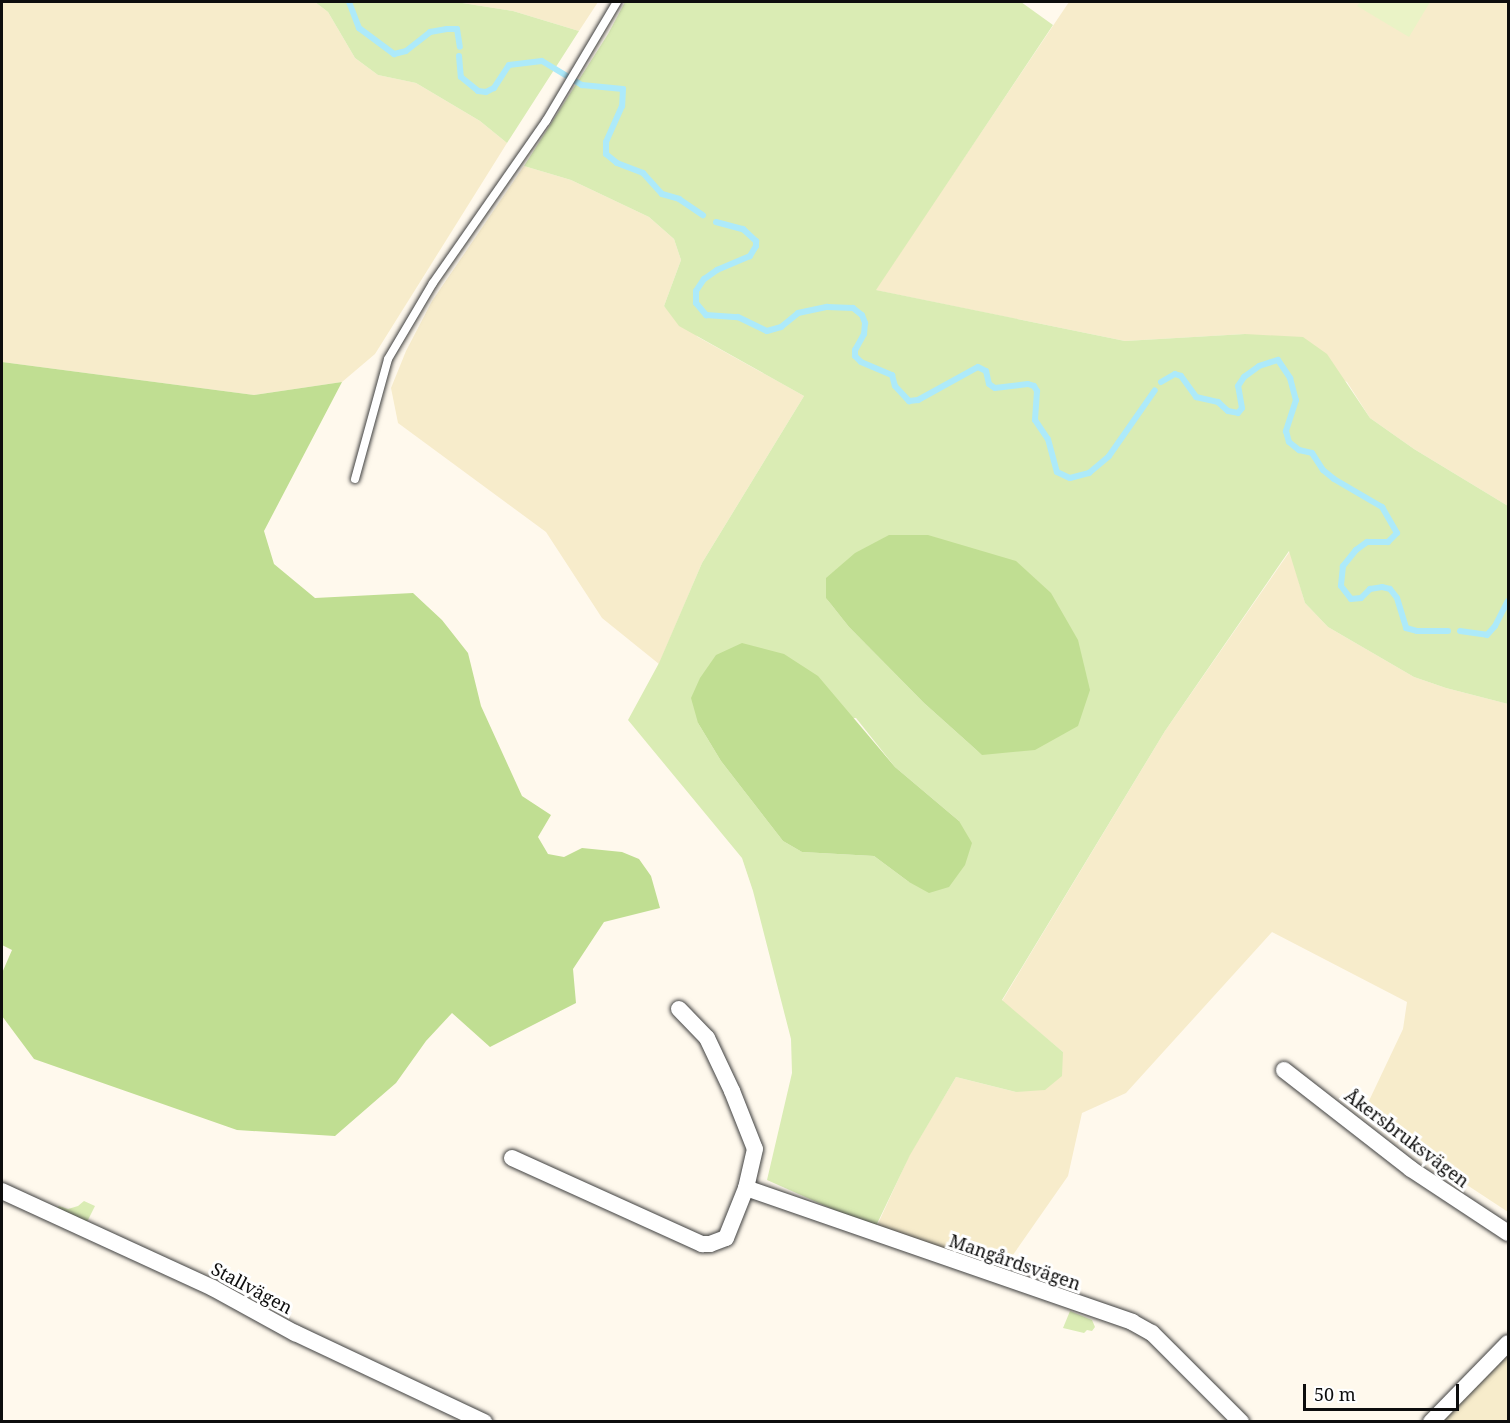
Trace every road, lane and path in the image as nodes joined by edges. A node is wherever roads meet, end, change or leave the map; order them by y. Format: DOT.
graph roads {
  1 [pos="617,2"];
  2 [pos="355,479"];
  3 [pos="680,1009"];
  4 [pos="1284,1071"];
  5 [pos="512,1158"];
  6 [pos="746,1188"];
  7 [pos="2,1191"];
  8 [pos="1509,1233"];
  9 [pos="1509,1343"];
  10 [pos="484,1422"];
  11 [pos="1241,1422"];
  12 [pos="1431,1422"];
  1 -- 2 [label="lane"];
  3 -- 6 [label="street"];
  4 -- 8 [label="street, Åkersbruksvägen"];
  5 -- 6 [label="street"];
  6 -- 11 [label="street, Mangårdsvägen"];
  7 -- 10 [label="street, Stallvägen"];
  9 -- 12 [label="street"];
}
